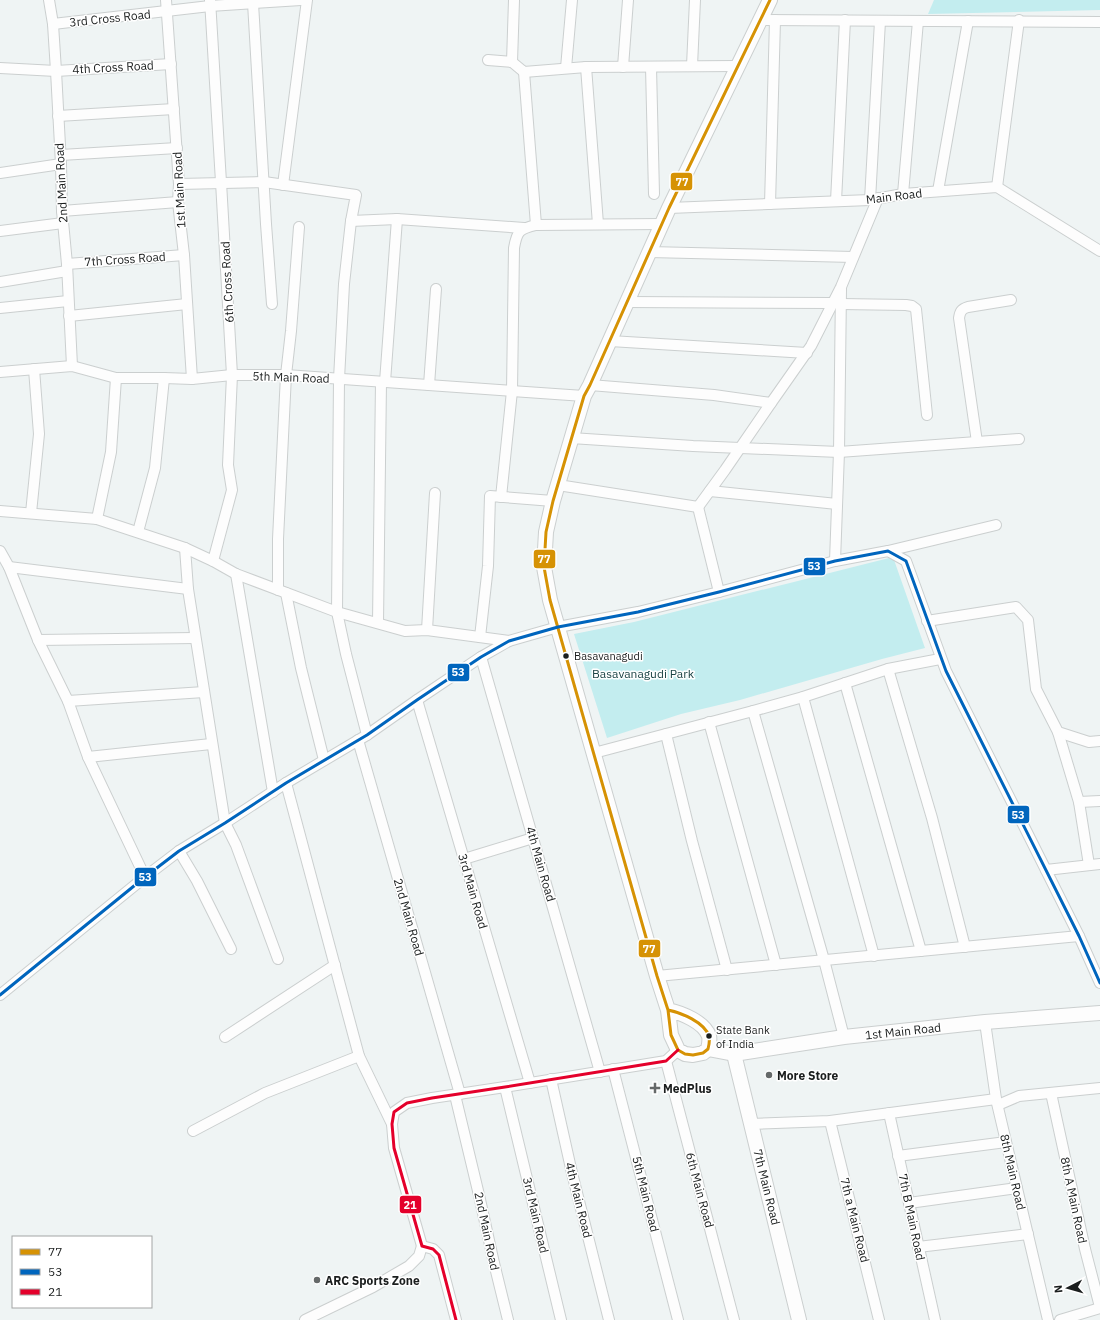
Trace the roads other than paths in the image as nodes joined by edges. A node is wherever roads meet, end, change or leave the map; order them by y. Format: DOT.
graph roads {
  1 [pos="49,0"];
  2 [pos="166,0"];
  3 [pos="301,0"];
  4 [pos="307,0"];
  5 [pos="514,0"];
  6 [pos="572,0"];
  7 [pos="628,0"];
  8 [pos="695,0"];
  9 [pos="770,0"];
  10 [pos="210,3"];
  11 [pos="253,3"];
  12 [pos="167,12"];
  13 [pos="760,20"];
  14 [pos="775,20"];
  15 [pos="845,20"];
  16 [pos="1019,20"];
  17 [pos="880,21"];
  18 [pos="918,21"];
  19 [pos="968,21"];
  20 [pos="1100,22"];
  21 [pos="53,24"];
  22 [pos="488,60"];
  23 [pos="512,62"];
  24 [pos="170,64"];
  25 [pos="692,66"];
  26 [pos="737,66"];
  27 [pos="586,67"];
  28 [pos="623,67"];
  29 [pos="651,67"];
  30 [pos="0,68"];
  31 [pos="566,68"];
  32 [pos="56,71"];
  33 [pos="524,72"];
  34 [pos="174,109"];
  35 [pos="58,116"];
  36 [pos="177,148"];
  37 [pos="61,160"];
  38 [pos="0,173"];
  39 [pos="221,182"];
  40 [pos="264,182"];
  41 [pos="179,184"];
  42 [pos="283,185"];
  43 [pos="997,187"];
  44 [pos="938,191"];
  45 [pos="654,194"];
  46 [pos="903,194"];
  47 [pos="874,199"];
  48 [pos="836,201"];
  49 [pos="178,202"];
  50 [pos="770,204"];
  51 [pos="669,208"];
  52 [pos="62,211"];
  53 [pos="397,219"];
  54 [pos="350,221"];
  55 [pos="63,223"];
  56 [pos="598,224"];
  57 [pos="662,224"];
  58 [pos="536,225"];
  59 [pos="299,227"];
  60 [pos="524,228"];
  61 [pos="0,231"];
  62 [pos="1100,251"];
  63 [pos="649,252"];
  64 [pos="184,255"];
  65 [pos="854,257"];
  66 [pos="67,267"];
  67 [pos="0,282"];
  68 [pos="436,289"];
  69 [pos="1011,300"];
  70 [pos="68,301"];
  71 [pos="627,302"];
  72 [pos="187,304"];
  73 [pos="272,304"];
  74 [pos="837,304"];
  75 [pos="0,308"];
  76 [pos="69,316"];
  77 [pos="610,341"];
  78 [pos="807,353"];
  79 [pos="72,366"];
  80 [pos="34,369"];
  81 [pos="0,372"];
  82 [pos="232,375"];
  83 [pos="286,375"];
  84 [pos="116,378"];
  85 [pos="164,378"];
  86 [pos="192,379"];
  87 [pos="339,379"];
  88 [pos="383,382"];
  89 [pos="429,385"];
  90 [pos="587,390"];
  91 [pos="512,391"];
  92 [pos="771,403"];
  93 [pos="927,415"];
  94 [pos="572,438"];
  95 [pos="1018,439"];
  96 [pos="977,442"];
  97 [pos="740,448"];
  98 [pos="839,452"];
  99 [pos="558,485"];
  100 [pos="710,491"];
  101 [pos="435,493"];
  102 [pos="501,498"];
  103 [pos="553,501"];
  104 [pos="837,504"];
  105 [pos="698,507"];
  106 [pos="0,511"];
  107 [pos="31,513"];
  108 [pos="97,519"];
  109 [pos="996,525"];
  110 [pos="138,532"];
  111 [pos="185,548"];
  112 [pos="0,551"];
  113 [pos="888,551"];
  114 [pos="212,560"];
  115 [pos="835,561"];
  116 [pos="9,567"];
  117 [pos="236,574"];
  118 [pos="188,589"];
  119 [pos="282,592"];
  120 [pos="719,592"];
  121 [pos="337,612"];
  122 [pos="928,621"];
  123 [pos="378,623"];
  124 [pos="558,627"];
  125 [pos="427,630"];
  126 [pos="480,637"];
  127 [pos="195,638"];
  128 [pos="38,640"];
  129 [pos="509,641"];
  130 [pos="481,657"];
  131 [pos="940,659"];
  132 [pos="888,669"];
  133 [pos="845,683"];
  134 [pos="204,692"];
  135 [pos="803,697"];
  136 [pos="417,700"];
  137 [pos="68,701"];
  138 [pos="753,711"];
  139 [pos="709,722"];
  140 [pos="1058,732"];
  141 [pos="666,734"];
  142 [pos="362,738"];
  143 [pos="1100,741"];
  144 [pos="211,744"];
  145 [pos="594,753"];
  146 [pos="88,757"];
  147 [pos="324,760"];
  148 [pos="286,783"];
  149 [pos="273,792"];
  150 [pos="1100,801"];
  151 [pos="1079,802"];
  152 [pos="225,823"];
  153 [pos="533,838"];
  154 [pos="179,851"];
  155 [pos="464,859"];
  156 [pos="1100,864"];
  157 [pos="1089,865"];
  158 [pos="1046,870"];
  159 [pos="145,877"];
  160 [pos="1079,936"];
  161 [pos="965,947"];
  162 [pos="232,948"];
  163 [pos="921,951"];
  164 [pos="874,956"];
  165 [pos="278,959"];
  166 [pos="824,960"];
  167 [pos="335,965"];
  168 [pos="776,965"];
  169 [pos="727,970"];
  170 [pos="657,976"];
  171 [pos="1100,983"];
  172 [pos="0,995"];
  173 [pos="668,1010"];
  174 [pos="1100,1013"];
  175 [pos="985,1022"];
  176 [pos="225,1037"];
  177 [pos="844,1037"];
  178 [pos="708,1049"];
  179 [pos="678,1050"];
  180 [pos="734,1054"];
  181 [pos="359,1056"];
  182 [pos="666,1061"];
  183 [pos="613,1069"];
  184 [pos="600,1072"];
  185 [pos="551,1079"];
  186 [pos="530,1083"];
  187 [pos="505,1087"];
  188 [pos="1100,1088"];
  189 [pos="1052,1093"];
  190 [pos="458,1095"];
  191 [pos="997,1102"];
  192 [pos="889,1113"];
  193 [pos="830,1121"];
  194 [pos="392,1124"];
  195 [pos="751,1124"];
  196 [pos="193,1131"];
  197 [pos="1006,1142"];
  198 [pos="898,1156"];
  199 [pos="1017,1188"];
  200 [pos="909,1203"];
  201 [pos="1028,1234"];
  202 [pos="422,1246"];
  203 [pos="918,1247"];
  204 [pos="1100,1307"];
  205 [pos="305,1320"];
  206 [pos="456,1320"];
  207 [pos="508,1320"];
  208 [pos="561,1320"];
  209 [pos="609,1320"];
  210 [pos="678,1320"];
  211 [pos="734,1320"];
  212 [pos="799,1320"];
  213 [pos="879,1320"];
  214 [pos="934,1320"];
  215 [pos="1048,1320"];
  216 [pos="1060,1320"];
  1 -- 21 [label="street, 2nd Main Road"];
  2 -- 12 [label="street, 1st Main Road"];
  3 -- 11 [label="street, 3rd Cross Road"];
  4 -- 42 [label="street"];
  5 -- 23 [label="street"];
  6 -- 31 [label="street"];
  7 -- 28 [label="street"];
  8 -- 25 [label="street"];
  9 -- 13 [label="street"];
  10 -- 11 [label="street, 3rd Cross Road"];
  10 -- 12 [label="street, 3rd Cross Road"];
  10 -- 39 [label="street, 6th Cross Road"];
  11 -- 40 [label="street"];
  12 -- 21 [label="street, 3rd Cross Road"];
  12 -- 24 [label="street, 1st Main Road"];
  13 -- 14 [label="street"];
  13 -- 26 [label="street"];
  14 -- 15 [label="street"];
  14 -- 50 [label="street"];
  15 -- 17 [label="street"];
  15 -- 48 [label="street"];
  16 -- 19 [label="street"];
  16 -- 20 [label="street"];
  16 -- 43 [label="street"];
  17 -- 18 [label="street"];
  17 -- 47 [label="street"];
  18 -- 19 [label="street"];
  18 -- 46 [label="street"];
  19 -- 44 [label="street"];
  21 -- 32 [label="street, 2nd Main Road"];
  22 -- 23 [label="street"];
  23 -- 33 [label="street"];
  24 -- 32 [label="street, 4th Cross Road"];
  24 -- 34 [label="street, 1st Main Road"];
  25 -- 26 [label="street"];
  25 -- 29 [label="street"];
  26 -- 51 [label="street"];
  27 -- 28 [label="street"];
  27 -- 31 [label="street"];
  27 -- 56 [label="street"];
  28 -- 29 [label="street"];
  29 -- 45 [label="street"];
  30 -- 32 [label="street, 4th Cross Road"];
  31 -- 33 [label="street"];
  32 -- 35 [label="street, 2nd Main Road"];
  33 -- 58 [label="street"];
  34 -- 35 [label="street"];
  34 -- 36 [label="street, 1st Main Road"];
  35 -- 37 [label="street, 2nd Main Road"];
  36 -- 37 [label="street"];
  36 -- 41 [label="street, 1st Main Road"];
  37 -- 38 [label="street"];
  37 -- 52 [label="street, 2nd Main Road"];
  39 -- 40 [label="street"];
  39 -- 41 [label="street"];
  39 -- 82 [label="street, 6th Cross Road"];
  40 -- 42 [label="street"];
  40 -- 73 [label="street"];
  41 -- 49 [label="street, 1st Main Road"];
  42 -- 54 [label="street, 2nd Main Road"];
  43 -- 44 [label="street, Main Road"];
  43 -- 62 [label="street"];
  44 -- 46 [label="street, Main Road"];
  46 -- 47 [label="street, Main Road"];
  47 -- 48 [label="street, Main Road"];
  47 -- 65 [label="street"];
  48 -- 50 [label="street, Main Road"];
  49 -- 52 [label="street"];
  49 -- 64 [label="street, 1st Main Road"];
  50 -- 51 [label="street, Main Road"];
  51 -- 57 [label="street"];
  52 -- 55 [label="street, 2nd Main Road"];
  53 -- 54 [label="street"];
  53 -- 60 [label="street"];
  53 -- 88 [label="street"];
  54 -- 87 [label="street, 2nd Main Road"];
  55 -- 61 [label="street"];
  55 -- 66 [label="street, 2nd Main Road"];
  56 -- 57 [label="street"];
  56 -- 58 [label="street"];
  57 -- 63 [label="street"];
  58 -- 60 [label="street"];
  59 -- 83 [label="street"];
  60 -- 91 [label="street"];
  63 -- 65 [label="street"];
  63 -- 71 [label="street"];
  64 -- 66 [label="street, 7th Cross Road"];
  64 -- 72 [label="street, 1st Main Road"];
  65 -- 74 [label="street"];
  66 -- 67 [label="street"];
  66 -- 70 [label="street, 2nd Main Road"];
  68 -- 89 [label="street"];
  69 -- 96 [label="street"];
  70 -- 75 [label="street"];
  70 -- 76 [label="street, 2nd Main Road"];
  71 -- 74 [label="street"];
  71 -- 77 [label="street"];
  72 -- 76 [label="street"];
  72 -- 86 [label="street, 1st Main Road"];
  74 -- 78 [label="street"];
  74 -- 93 [label="street"];
  74 -- 98 [label="street"];
  76 -- 79 [label="street, 2nd Main Road"];
  77 -- 78 [label="street"];
  77 -- 90 [label="street"];
  78 -- 92 [label="street"];
  79 -- 80 [label="street, 5th Main Road"];
  79 -- 84 [label="street, 5th Main Road"];
  80 -- 81 [label="street, 5th Main Road"];
  80 -- 107 [label="street"];
  82 -- 83 [label="street, 5th Main Road"];
  82 -- 86 [label="street, 5th Main Road"];
  82 -- 114 [label="street, 6th Cross Road"];
  83 -- 87 [label="street, 5th Main Road"];
  83 -- 119 [label="street"];
  84 -- 85 [label="street, 5th Main Road"];
  84 -- 108 [label="street"];
  85 -- 86 [label="street, 5th Main Road"];
  85 -- 110 [label="street"];
  87 -- 88 [label="street, 5th Main Road"];
  87 -- 121 [label="street, 2nd Main Road"];
  88 -- 89 [label="street, 5th Main Road"];
  88 -- 123 [label="street"];
  89 -- 91 [label="street, 5th Main Road"];
  90 -- 91 [label="street, 5th Main Road"];
  90 -- 92 [label="street, 5th Main Road"];
  90 -- 94 [label="street"];
  91 -- 102 [label="street"];
  92 -- 97 [label="street"];
  94 -- 97 [label="street"];
  94 -- 99 [label="street"];
  95 -- 96 [label="street"];
  96 -- 98 [label="street"];
  97 -- 98 [label="street"];
  97 -- 100 [label="street"];
  98 -- 104 [label="street"];
  99 -- 103 [label="street"];
  99 -- 105 [label="street"];
  100 -- 104 [label="street"];
  100 -- 105 [label="street"];
  101 -- 125 [label="street"];
  102 -- 103 [label="street"];
  102 -- 126 [label="street"];
  103 -- 124 [label="street"];
  104 -- 115 [label="street"];
  105 -- 120 [label="street"];
  106 -- 107 [label="street"];
  107 -- 108 [label="street"];
  108 -- 110 [label="street"];
  109 -- 113 [label="street"];
  110 -- 111 [label="street"];
  111 -- 114 [label="street"];
  111 -- 118 [label="street"];
  112 -- 116 [label="street"];
  113 -- 115 [label="street"];
  113 -- 122 [label="street"];
  114 -- 117 [label="street"];
  115 -- 120 [label="street"];
  116 -- 118 [label="street"];
  116 -- 128 [label="street"];
  117 -- 119 [label="street"];
  117 -- 149 [label="street"];
  118 -- 127 [label="street"];
  119 -- 121 [label="street"];
  119 -- 147 [label="street"];
  120 -- 124 [label="street"];
  121 -- 123 [label="street"];
  121 -- 142 [label="street, 2nd Main Road"];
  122 -- 131 [label="street"];
  122 -- 140 [label="street"];
  123 -- 125 [label="street"];
  124 -- 129 [label="street"];
  124 -- 145 [label="street"];
  125 -- 126 [label="street"];
  126 -- 129 [label="street"];
  127 -- 128 [label="street"];
  127 -- 134 [label="street"];
  128 -- 137 [label="street"];
  129 -- 130 [label="street"];
  130 -- 136 [label="street"];
  130 -- 153 [label="street, 4th Main Road"];
  131 -- 132 [label="street"];
  131 -- 158 [label="street"];
  132 -- 133 [label="street"];
  132 -- 161 [label="street"];
  133 -- 135 [label="street"];
  133 -- 163 [label="street"];
  134 -- 137 [label="street"];
  134 -- 144 [label="street"];
  135 -- 138 [label="street"];
  135 -- 164 [label="street"];
  136 -- 142 [label="street"];
  136 -- 155 [label="street, 3rd Main Road"];
  137 -- 146 [label="street"];
  138 -- 139 [label="street"];
  138 -- 166 [label="street"];
  139 -- 141 [label="street"];
  139 -- 168 [label="street"];
  140 -- 143 [label="street"];
  140 -- 151 [label="street"];
  141 -- 145 [label="street"];
  141 -- 169 [label="street"];
  142 -- 147 [label="street"];
  142 -- 190 [label="street, 2nd Main Road"];
  144 -- 146 [label="street"];
  144 -- 152 [label="street"];
  145 -- 170 [label="street"];
  146 -- 159 [label="street"];
  147 -- 148 [label="street"];
  148 -- 149 [label="street"];
  148 -- 167 [label="street"];
  149 -- 152 [label="street"];
  150 -- 151 [label="street"];
  151 -- 157 [label="street"];
  152 -- 154 [label="street"];
  152 -- 165 [label="street"];
  153 -- 155 [label="street"];
  153 -- 184 [label="street, 4th Main Road"];
  154 -- 159 [label="street"];
  154 -- 162 [label="street"];
  155 -- 186 [label="street, 3rd Main Road"];
  156 -- 157 [label="street"];
  157 -- 158 [label="street"];
  158 -- 160 [label="street"];
  159 -- 172 [label="street"];
  160 -- 161 [label="street"];
  160 -- 171 [label="street"];
  161 -- 163 [label="street"];
  163 -- 164 [label="street"];
  164 -- 166 [label="street"];
  166 -- 168 [label="street"];
  166 -- 177 [label="street"];
  167 -- 176 [label="street"];
  167 -- 181 [label="street"];
  168 -- 169 [label="street"];
  169 -- 170 [label="street"];
  170 -- 173 [label="street"];
  173 -- 178 [label="street"];
  173 -- 179 [label="street"];
  174 -- 175 [label="street, 1st Main Road"];
  175 -- 177 [label="street, 1st Main Road"];
  175 -- 191 [label="street, 8th Main Road"];
  177 -- 180 [label="street, 1st Main Road"];
  178 -- 179 [label="street"];
  178 -- 180 [label="street, 1st Main Road"];
  179 -- 182 [label="street"];
  180 -- 195 [label="street, 7th Main Road"];
  181 -- 194 [label="street"];
  181 -- 196 [label="street"];
  182 -- 183 [label="street"];
  182 -- 211 [label="street, 6th Main Road"];
  183 -- 184 [label="street"];
  183 -- 210 [label="street, 5th Main Road"];
  184 -- 185 [label="street"];
  185 -- 186 [label="street"];
  185 -- 209 [label="street, 4th Main Road"];
  186 -- 187 [label="street"];
  187 -- 190 [label="street"];
  187 -- 208 [label="street, 3rd Main Road"];
  188 -- 189 [label="street"];
  189 -- 191 [label="street"];
  189 -- 204 [label="street, 8th A Main Road"];
  190 -- 194 [label="street"];
  190 -- 207 [label="street, 2nd Main Road"];
  191 -- 192 [label="street"];
  191 -- 197 [label="street, 8th Main Road"];
  192 -- 193 [label="street"];
  192 -- 198 [label="street, 7th B Main Road"];
  193 -- 195 [label="street"];
  193 -- 213 [label="street, 7th a Main Road"];
  194 -- 202 [label="street"];
  195 -- 212 [label="street, 7th Main Road"];
  197 -- 198 [label="street"];
  197 -- 199 [label="street, 8th Main Road"];
  198 -- 200 [label="street, 7th B Main Road"];
  199 -- 200 [label="street"];
  199 -- 201 [label="street, 8th Main Road"];
  200 -- 203 [label="street, 7th B Main Road"];
  201 -- 203 [label="street"];
  201 -- 215 [label="street, 8th Main Road"];
  202 -- 205 [label="street"];
  202 -- 206 [label="street"];
  203 -- 214 [label="street, 7th B Main Road"];
  204 -- 216 [label="street"];
}
